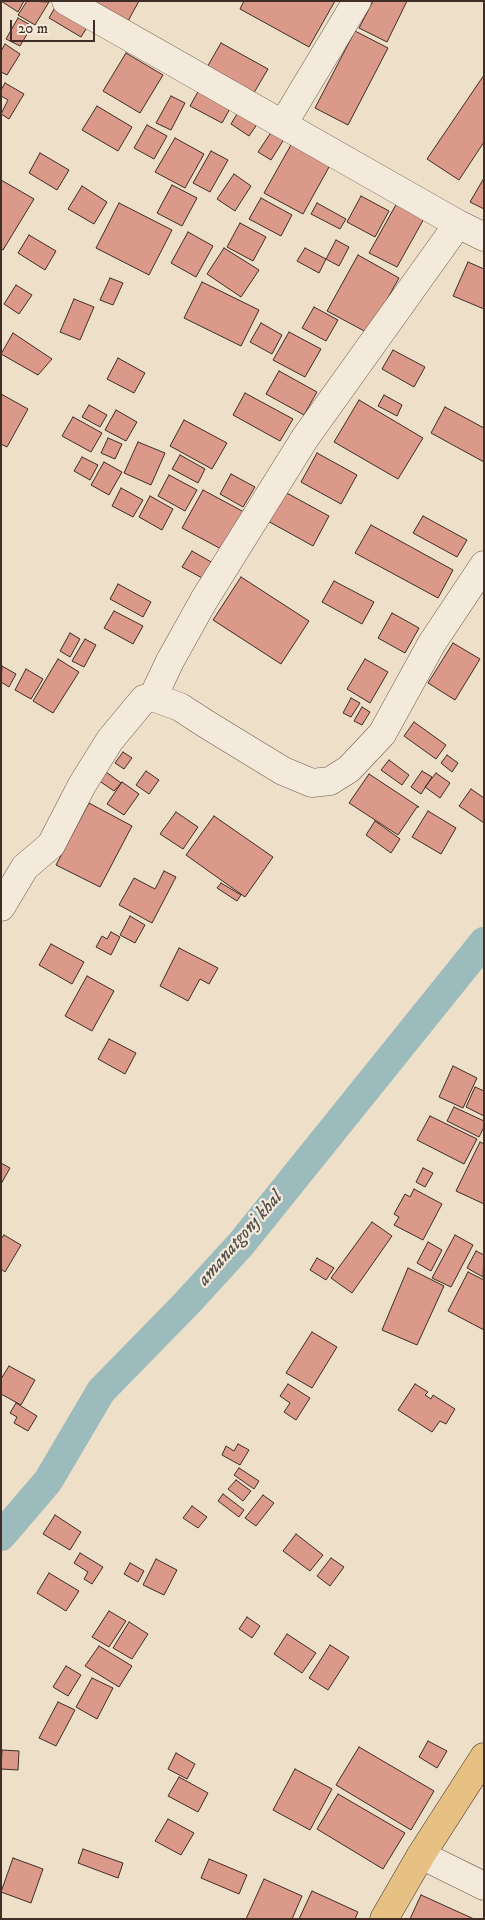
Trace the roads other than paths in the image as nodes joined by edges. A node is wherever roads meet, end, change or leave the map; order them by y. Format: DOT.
graph roads {
  1 [pos="66,1"];
  2 [pos="357,1"];
  3 [pos="283,124"];
  4 [pos="458,224"];
  5 [pos="484,237"];
  6 [pos="484,565"];
  7 [pos="154,697"];
  8 [pos="1,907"];
  9 [pos="484,1756"];
  10 [pos="421,1855"];
  11 [pos="484,1886"];
  12 [pos="384,1919"];
  1 -- 3 [label="street"];
  2 -- 3 [label="street"];
  3 -- 4 [label="street"];
  4 -- 5 [label="street"];
  4 -- 7 [label="street"];
  6 -- 7 [label="street"];
  7 -- 8 [label="street"];
  9 -- 10 [label="main road"];
  10 -- 11 [label="street"];
  10 -- 12 [label="main road"];
}
